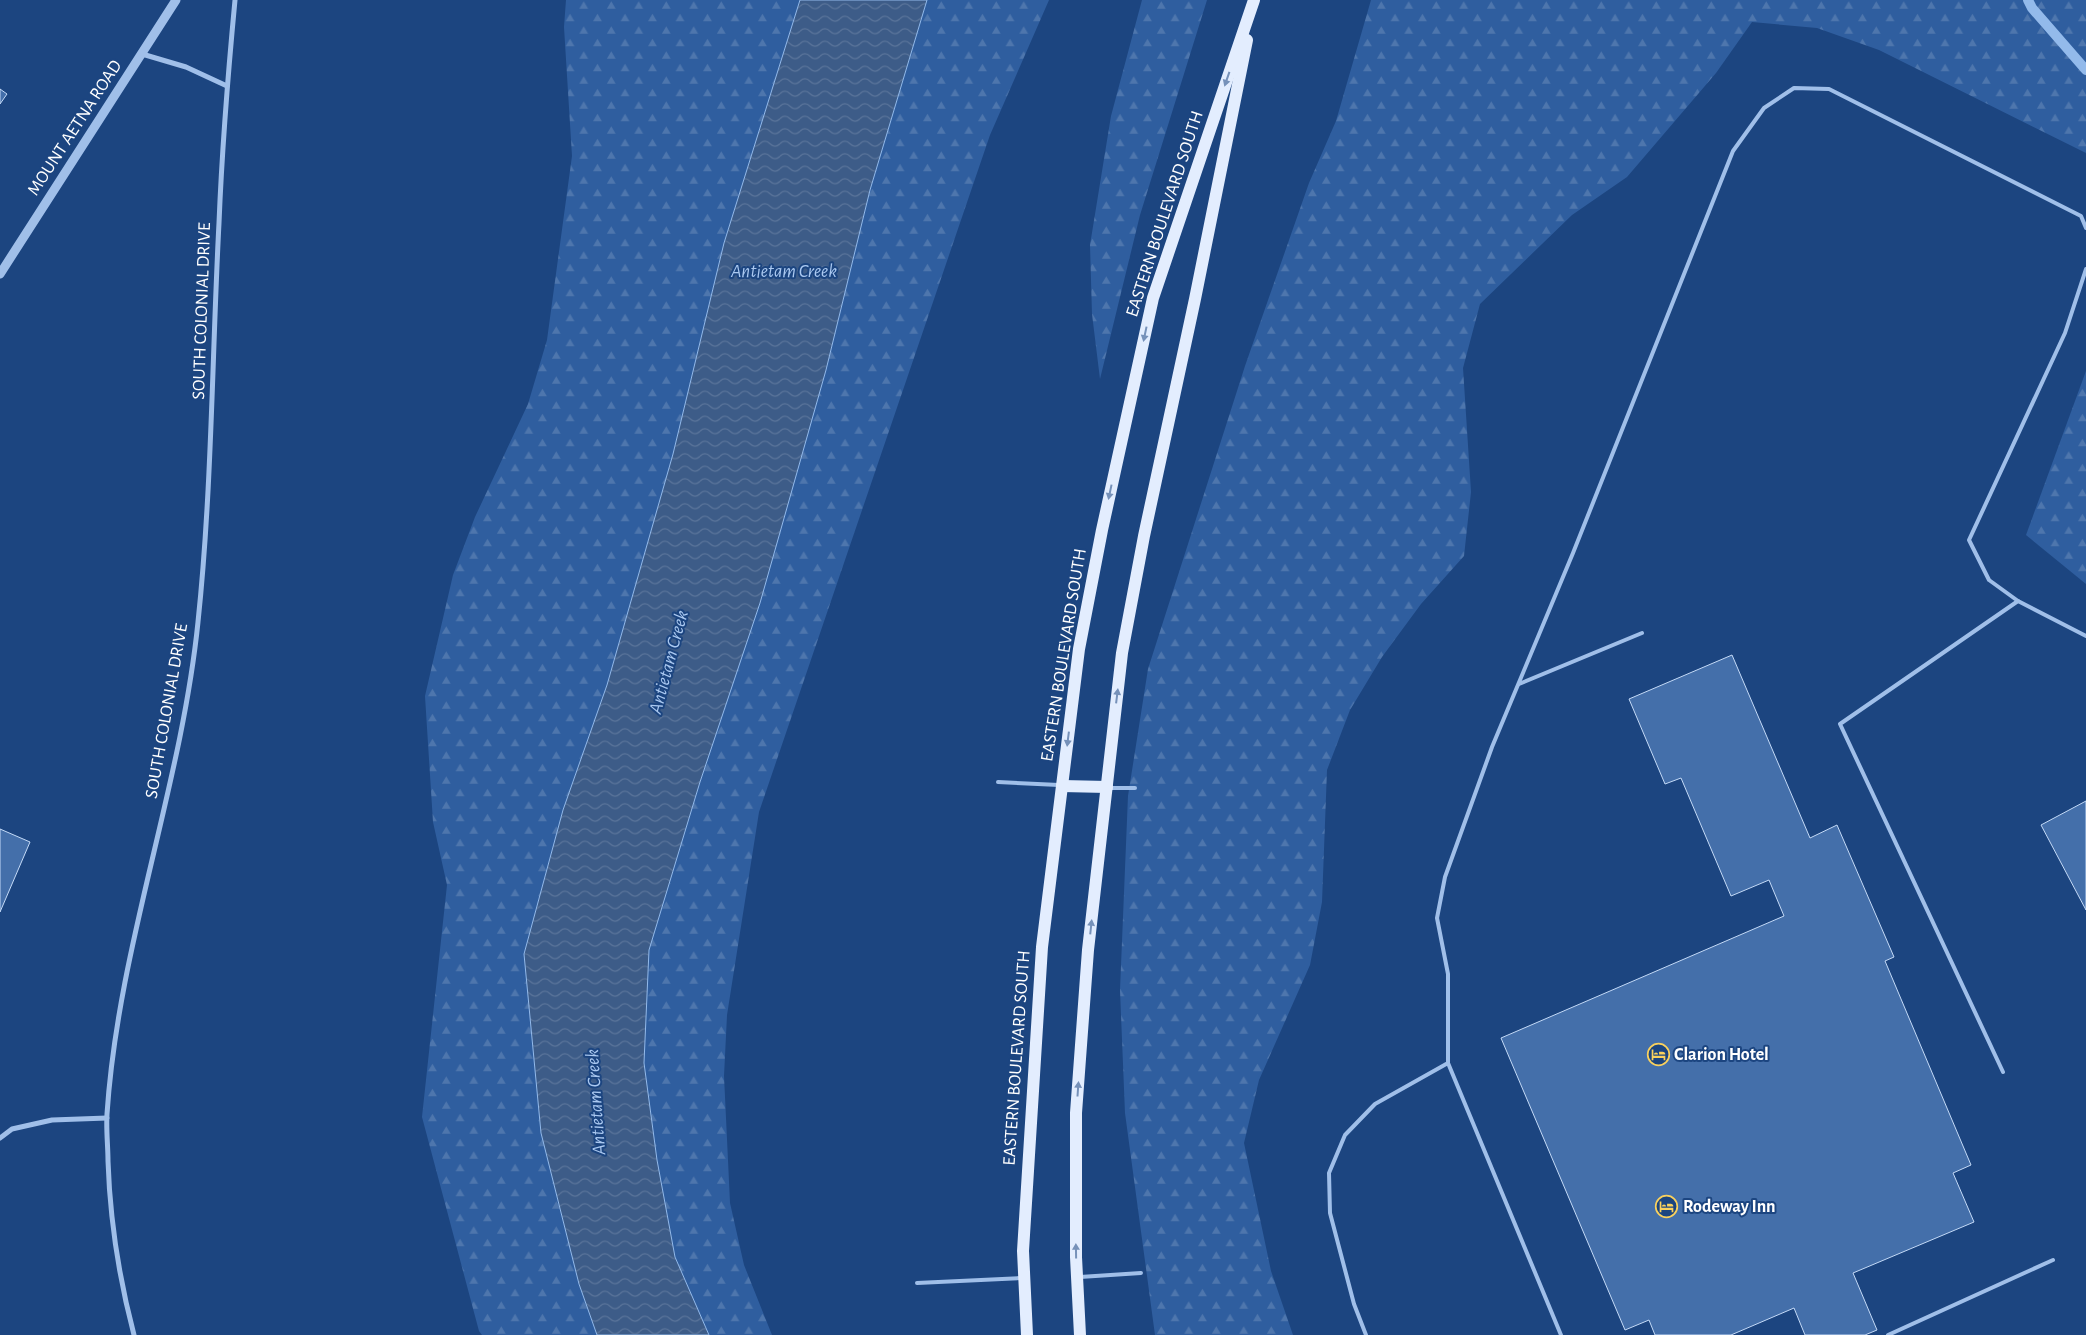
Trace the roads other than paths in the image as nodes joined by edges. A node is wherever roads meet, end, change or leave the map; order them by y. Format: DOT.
graph roads {
  1 [pos="176,0"];
  2 [pos="235,0"];
  3 [pos="1255,0"];
  4 [pos="142,54"];
  5 [pos="226,86"];
  6 [pos="2086,228"];
  7 [pos="2086,269"];
  8 [pos="0,274"];
  9 [pos="2018,600"];
  10 [pos="1642,633"];
  11 [pos="2086,636"];
  12 [pos="1518,685"];
  13 [pos="998,782"];
  14 [pos="1062,786"];
  15 [pos="1107,787"];
  16 [pos="1134,788"];
  17 [pos="1448,1062"];
  18 [pos="2003,1072"];
  19 [pos="107,1118"];
  20 [pos="0,1138"];
  21 [pos="2054,1260"];
  22 [pos="1141,1273"];
  23 [pos="1024,1277"];
  24 [pos="1077,1277"];
  25 [pos="917,1283"];
  26 [pos="134,1335"];
  27 [pos="1027,1335"];
  28 [pos="1080,1335"];
  29 [pos="1366,1335"];
  30 [pos="1561,1335"];
  31 [pos="1888,1335"];
  1 -- 4 [label="street, MOUNT AETNA ROAD"];
  2 -- 5 [label="street, SOUTH COLONIAL DRIVE"];
  3 -- 14 [label="main road, EASTERN BOULEVARD SOUTH, one-way"];
  15 -- 3 [label="main road, EASTERN BOULEVARD SOUTH, one-way"];
  4 -- 5 [label="street"];
  4 -- 8 [label="street, MOUNT AETNA ROAD"];
  5 -- 19 [label="street, SOUTH COLONIAL DRIVE"];
  6 -- 12 [label="lane"];
  7 -- 9 [label="lane"];
  9 -- 11 [label="lane"];
  9 -- 18 [label="lane"];
  10 -- 12 [label="lane"];
  12 -- 17 [label="lane"];
  13 -- 14 [label="lane"];
  14 -- 15 [label="main road"];
  14 -- 23 [label="main road, EASTERN BOULEVARD SOUTH"];
  15 -- 16 [label="lane"];
  24 -- 15 [label="main road, EASTERN BOULEVARD SOUTH, one-way"];
  17 -- 29 [label="lane"];
  17 -- 30 [label="lane"];
  19 -- 20 [label="street"];
  19 -- 26 [label="street, SOUTH COLONIAL DRIVE"];
  21 -- 31 [label="lane"];
  22 -- 24 [label="lane"];
  23 -- 25 [label="lane"];
  23 -- 27 [label="main road, EASTERN BOULEVARD SOUTH"];
  24 -- 28 [label="main road, EASTERN BOULEVARD SOUTH"];
}
